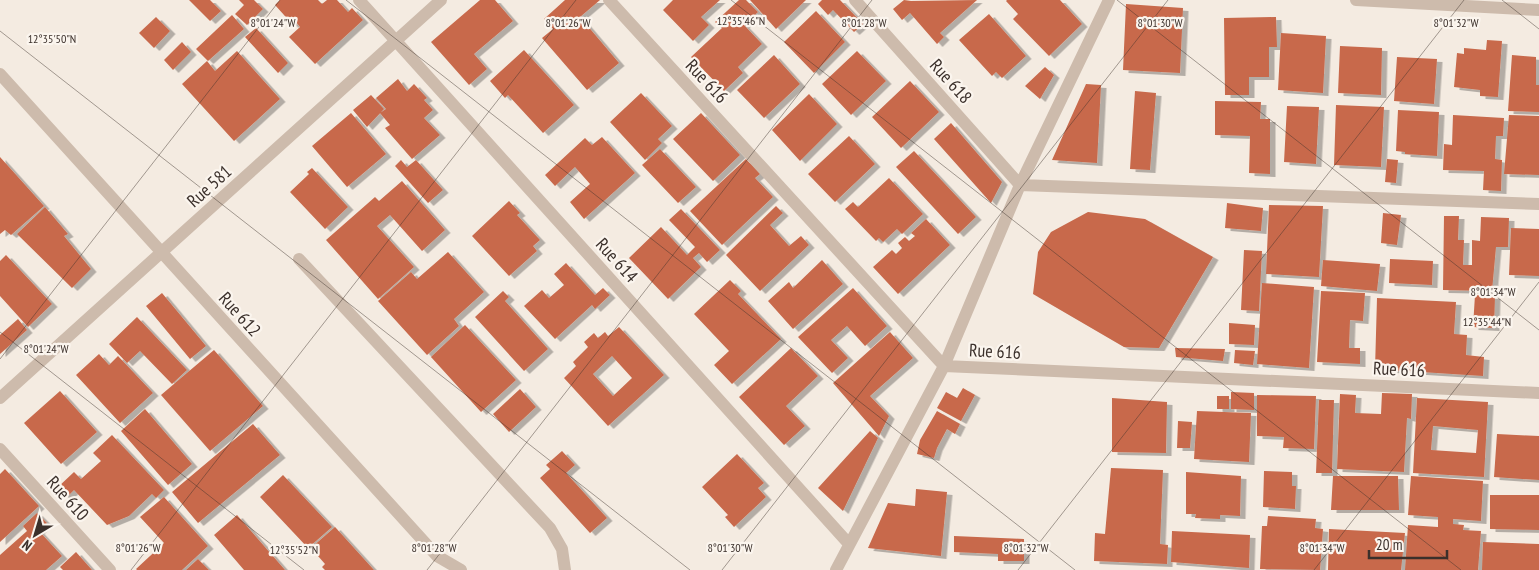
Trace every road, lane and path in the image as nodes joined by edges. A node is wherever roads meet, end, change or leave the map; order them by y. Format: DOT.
graph roads {
  1 [pos="360,0"];
  2 [pos="441,0"];
  3 [pos="609,0"];
  4 [pos="855,0"];
  5 [pos="1109,0"];
  6 [pos="1356,0"];
  7 [pos="1534,7"];
  8 [pos="396,40"];
  9 [pos="0,74"];
  10 [pos="1020,185"];
  11 [pos="1539,204"];
  12 [pos="161,253"];
  13 [pos="299,259"];
  14 [pos="944,366"];
  15 [pos="1539,393"];
  16 [pos="0,398"];
  17 [pos="0,449"];
  18 [pos="848,544"];
  19 [pos="110,570"];
  20 [pos="461,570"];
  21 [pos="565,570"];
  22 [pos="836,570"];
  1 -- 8 [label="street, Rue 614"];
  2 -- 8 [label="street, Rue 581"];
  3 -- 14 [label="street, Rue 616"];
  4 -- 10 [label="street, Rue 618"];
  5 -- 10 [label="street"];
  6 -- 7 [label="street"];
  8 -- 12 [label="street, Rue 581"];
  8 -- 18 [label="street, Rue 614"];
  9 -- 12 [label="street, Rue 612"];
  10 -- 11 [label="street"];
  10 -- 14 [label="street"];
  12 -- 16 [label="street, Rue 581"];
  12 -- 20 [label="street, Rue 612"];
  13 -- 21 [label="street"];
  14 -- 15 [label="street, Rue 616"];
  14 -- 18 [label="street"];
  17 -- 19 [label="street, Rue 610"];
  18 -- 22 [label="street"];
}
